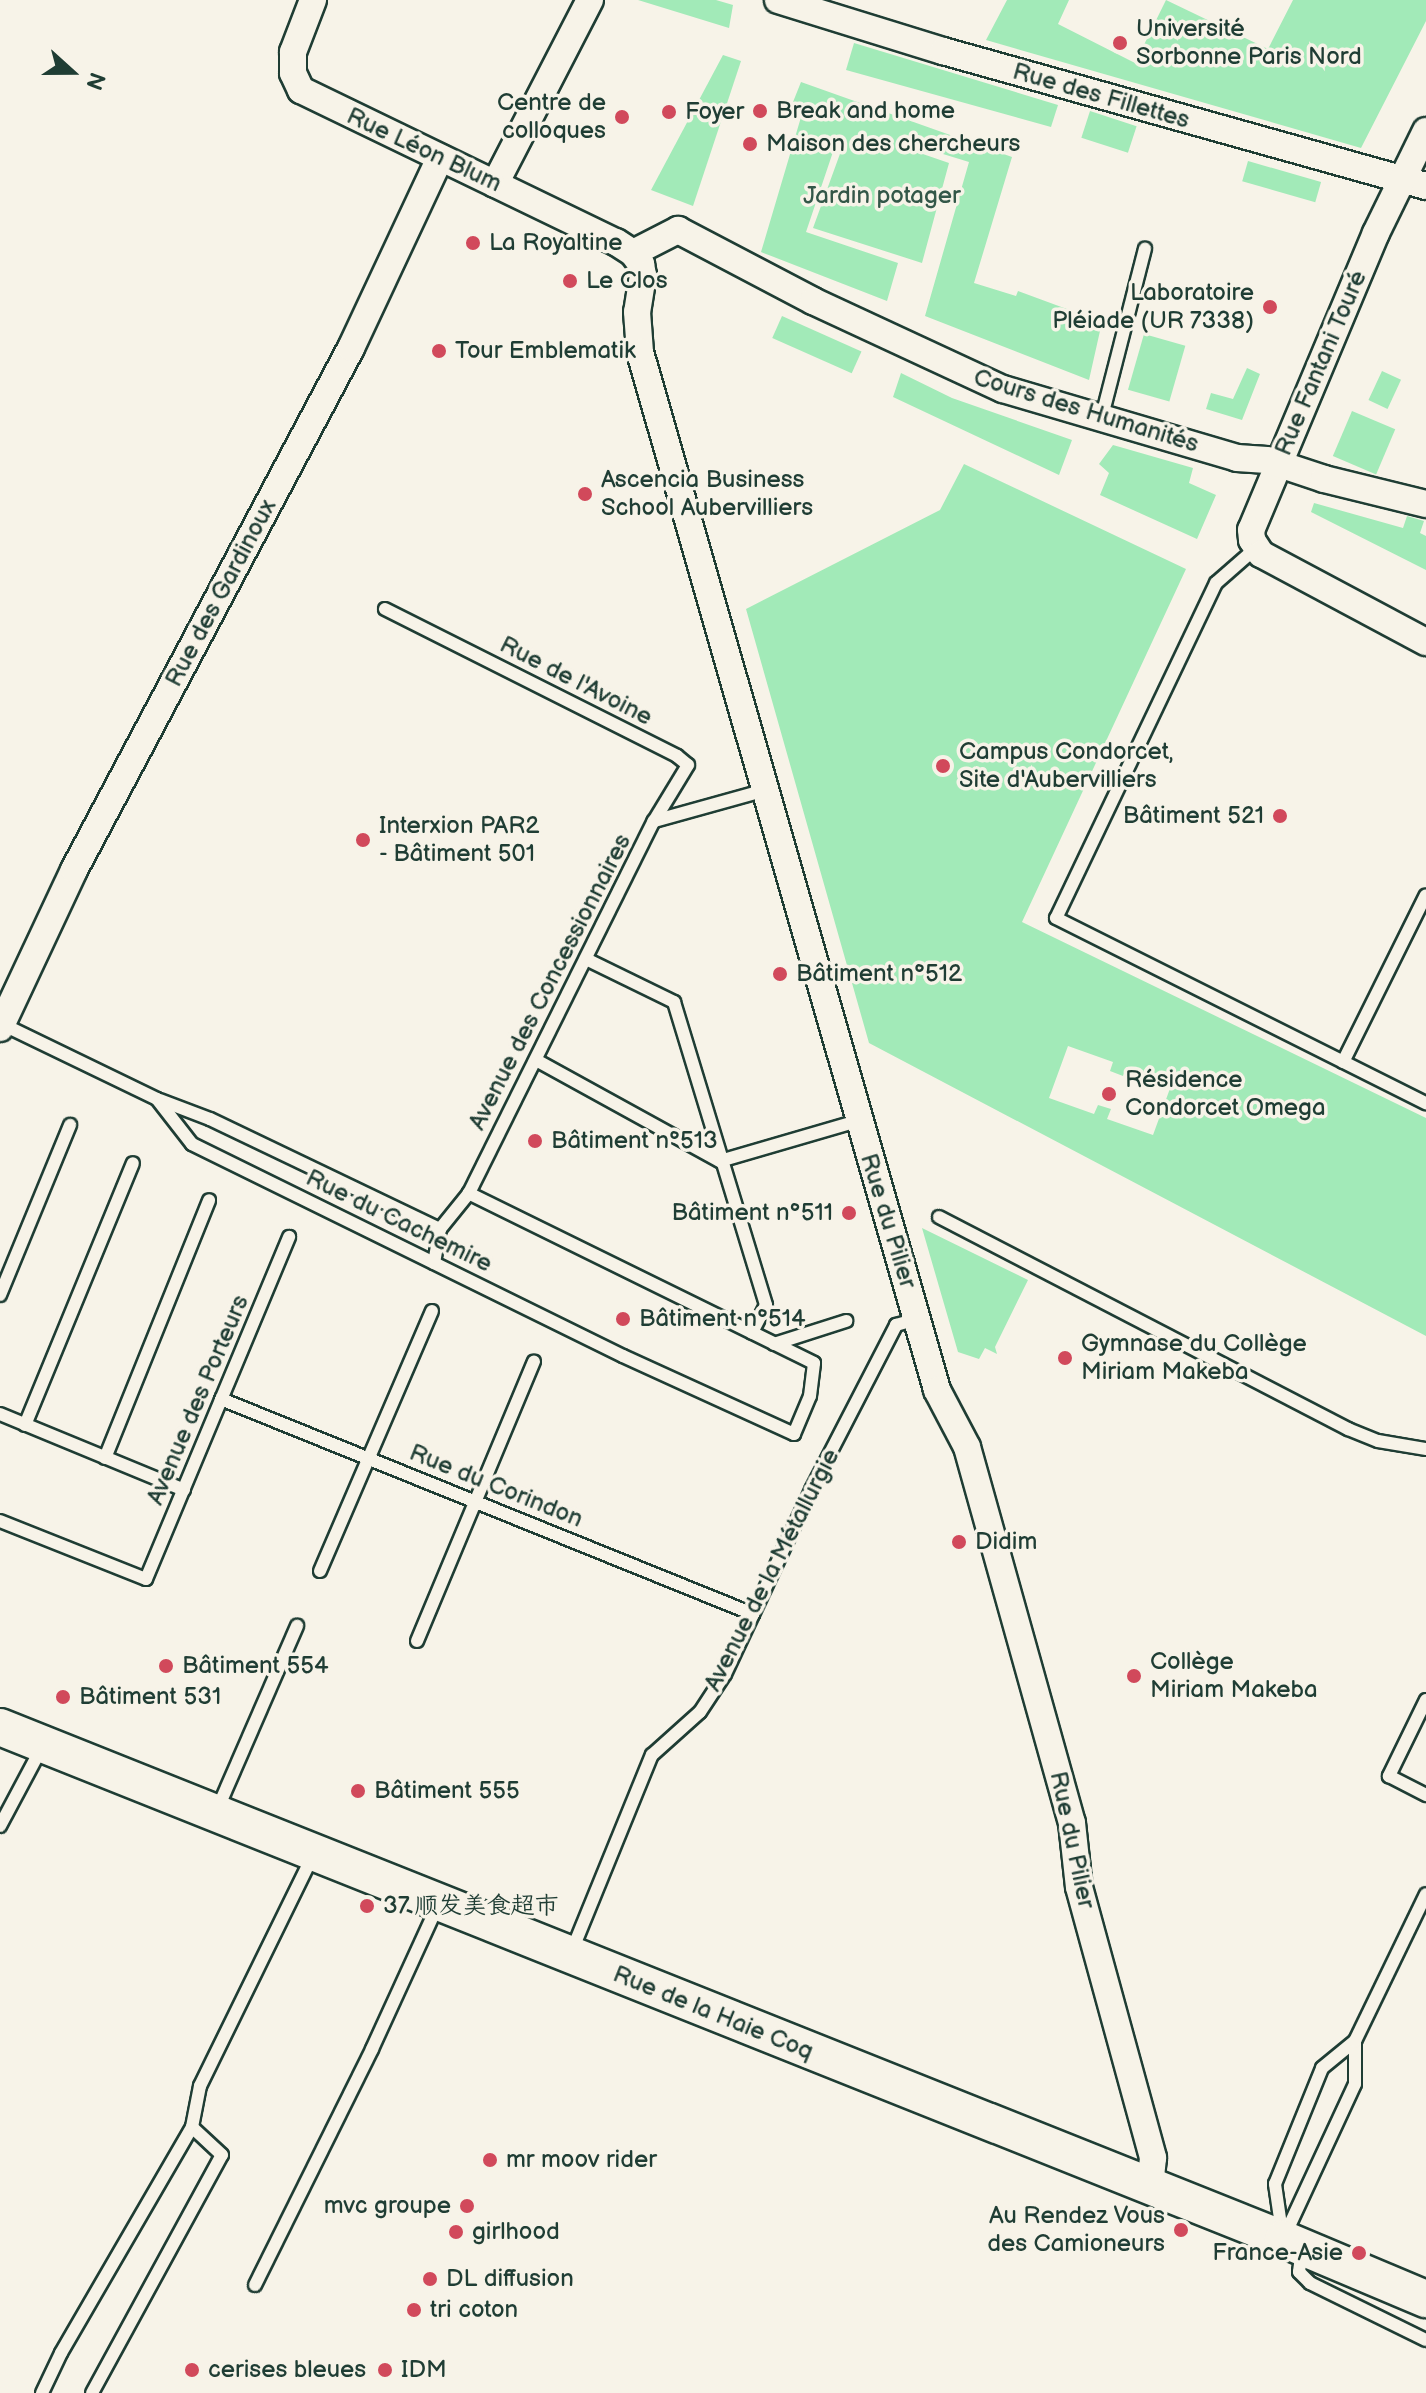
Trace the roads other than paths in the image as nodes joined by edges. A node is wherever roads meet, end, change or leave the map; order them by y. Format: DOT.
graph roads {
  1 [pos="313,0"];
  2 [pos="590,0"];
  3 [pos="778,0"];
  4 [pos="827,7"];
  5 [pos="1426,131"];
  6 [pos="440,158"];
  7 [pos="1414,183"];
  8 [pos="495,184"];
  9 [pos="1145,249"];
  10 [pos="633,253"];
  11 [pos="1101,420"];
  12 [pos="1278,464"];
  13 [pos="1426,504"];
  14 [pos="1256,548"];
  15 [pos="385,609"];
  16 [pos="1426,642"];
  17 [pos="766,790"];
  18 [pos="654,821"];
  19 [pos="1426,895"];
  20 [pos="586,959"];
  21 [pos="1,1026"];
  22 [pos="536,1060"];
  23 [pos="1343,1062"];
  24 [pos="157,1099"];
  25 [pos="1426,1103"];
  26 [pos="858,1121"];
  27 [pos="70,1125"];
  28 [pos="720,1161"];
  29 [pos="133,1163"];
  30 [pos="469,1193"];
  31 [pos="209,1200"];
  32 [pos="939,1217"];
  33 [pos="440,1229"];
  34 [pos="289,1237"];
  35 [pos="434,1263"];
  36 [pos="0,1295"];
  37 [pos="432,1311"];
  38 [pos="917,1319"];
  39 [pos="846,1321"];
  40 [pos="752,1333"];
  41 [pos="774,1344"];
  42 [pos="534,1361"];
  43 [pos="221,1399"];
  44 [pos="0,1414"];
  45 [pos="25,1425"];
  46 [pos="1426,1449"];
  47 [pos="105,1458"];
  48 [pos="368,1459"];
  49 [pos="184,1490"];
  50 [pos="476,1502"];
  51 [pos="0,1521"];
  52 [pos="320,1571"];
  53 [pos="753,1614"];
  54 [pos="297,1626"];
  55 [pos="417,1641"];
  56 [pos="1426,1700"];
  57 [pos="0,1727"];
  58 [pos="44,1745"];
  59 [pos="1426,1795"];
  60 [pos="216,1814"];
  61 [pos="0,1826"];
  62 [pos="313,1855"];
  63 [pos="1426,1894"];
  64 [pos="439,1904"];
  65 [pos="570,1956"];
  66 [pos="1355,2041"];
  67 [pos="192,2127"];
  68 [pos="1150,2187"];
  69 [pos="1293,2243"];
  70 [pos="255,2285"];
  71 [pos="1426,2299"];
  72 [pos="1426,2340"];
  73 [pos="42,2393"];
  74 [pos="92,2393"];
  1 -- 6 [label="street, Rue Léon Blum"];
  2 -- 8 [label="street"];
  3 -- 4 [label="street, Rue des Fillettes"];
  4 -- 7 [label="street, Rue des Fillettes"];
  5 -- 7 [label="street"];
  6 -- 8 [label="street, Rue Léon Blum"];
  6 -- 21 [label="street, Rue des Gardinoux"];
  7 -- 12 [label="street, Rue Fantani Touré"];
  8 -- 10 [label="street, Rue Léon Blum"];
  9 -- 11 [label="lane"];
  10 -- 11 [label="street, Cours des Humanités"];
  10 -- 17 [label="street, Rue du Pilier"];
  11 -- 12 [label="street, Cours des Humanités"];
  12 -- 13 [label="street, Cours des Humanités"];
  12 -- 14 [label="street, Rue Fantani Touré"];
  14 -- 16 [label="street"];
  14 -- 23 [label="lane"];
  15 -- 18 [label="lane, Rue de l'Avoine"];
  17 -- 18 [label="lane, Avenue des Concessionnaires"];
  17 -- 26 [label="street, Rue du Pilier"];
  18 -- 20 [label="lane, Avenue des Concessionnaires"];
  19 -- 23 [label="lane"];
  20 -- 22 [label="lane, Avenue des Concessionnaires"];
  20 -- 28 [label="lane"];
  21 -- 24 [label="lane, Rue du Cachemire"];
  22 -- 28 [label="lane"];
  22 -- 30 [label="lane, Avenue des Concessionnaires"];
  23 -- 25 [label="lane"];
  24 -- 33 [label="lane"];
  24 -- 35 [label="lane, Rue du Cachemire"];
  26 -- 28 [label="lane"];
  26 -- 38 [label="street, Rue du Pilier"];
  27 -- 36 [label="lane"];
  28 -- 40 [label="lane"];
  29 -- 45 [label="lane"];
  30 -- 33 [label="lane, Avenue des Concessionnaires"];
  30 -- 40 [label="lane"];
  31 -- 47 [label="lane"];
  32 -- 46 [label="lane"];
  33 -- 35 [label="lane, Avenue des Concessionnaires"];
  34 -- 43 [label="lane, Avenue des Porteurs"];
  35 -- 41 [label="lane, Rue du Cachemire"];
  37 -- 48 [label="lane"];
  38 -- 53 [label="lane, Avenue de la Métallurgie"];
  38 -- 68 [label="street, Rue du Pilier"];
  39 -- 41 [label="lane"];
  40 -- 41 [label="lane"];
  42 -- 50 [label="lane"];
  43 -- 48 [label="lane, Rue du Corindon"];
  43 -- 49 [label="lane, Avenue des Porteurs"];
  44 -- 45 [label="lane"];
  45 -- 47 [label="lane"];
  47 -- 49 [label="lane"];
  48 -- 50 [label="lane, Rue du Corindon"];
  48 -- 52 [label="lane"];
  49 -- 51 [label="lane, Avenue des Porteurs"];
  50 -- 53 [label="lane, Rue du Corindon"];
  50 -- 55 [label="lane"];
  53 -- 65 [label="lane, Avenue de la Métallurgie"];
  54 -- 60 [label="lane"];
  56 -- 59 [label="lane"];
  57 -- 58 [label="main road, Rue de la Haie Coq"];
  58 -- 60 [label="main road, Rue de la Haie Coq"];
  58 -- 61 [label="lane"];
  60 -- 62 [label="main road, Rue de la Haie Coq"];
  62 -- 64 [label="main road, Rue de la Haie Coq"];
  62 -- 67 [label="lane"];
  63 -- 66 [label="lane"];
  64 -- 65 [label="main road, Rue de la Haie Coq"];
  64 -- 70 [label="lane"];
  65 -- 68 [label="main road, Rue de la Haie Coq"];
  66 -- 69 [label="lane"];
  66 -- 69 [label="lane"];
  67 -- 73 [label="lane"];
  67 -- 74 [label="lane"];
  68 -- 69 [label="main road, Rue de la Haie Coq"];
  69 -- 71 [label="main road, Rue de la Haie Coq"];
  69 -- 72 [label="lane"];
}
